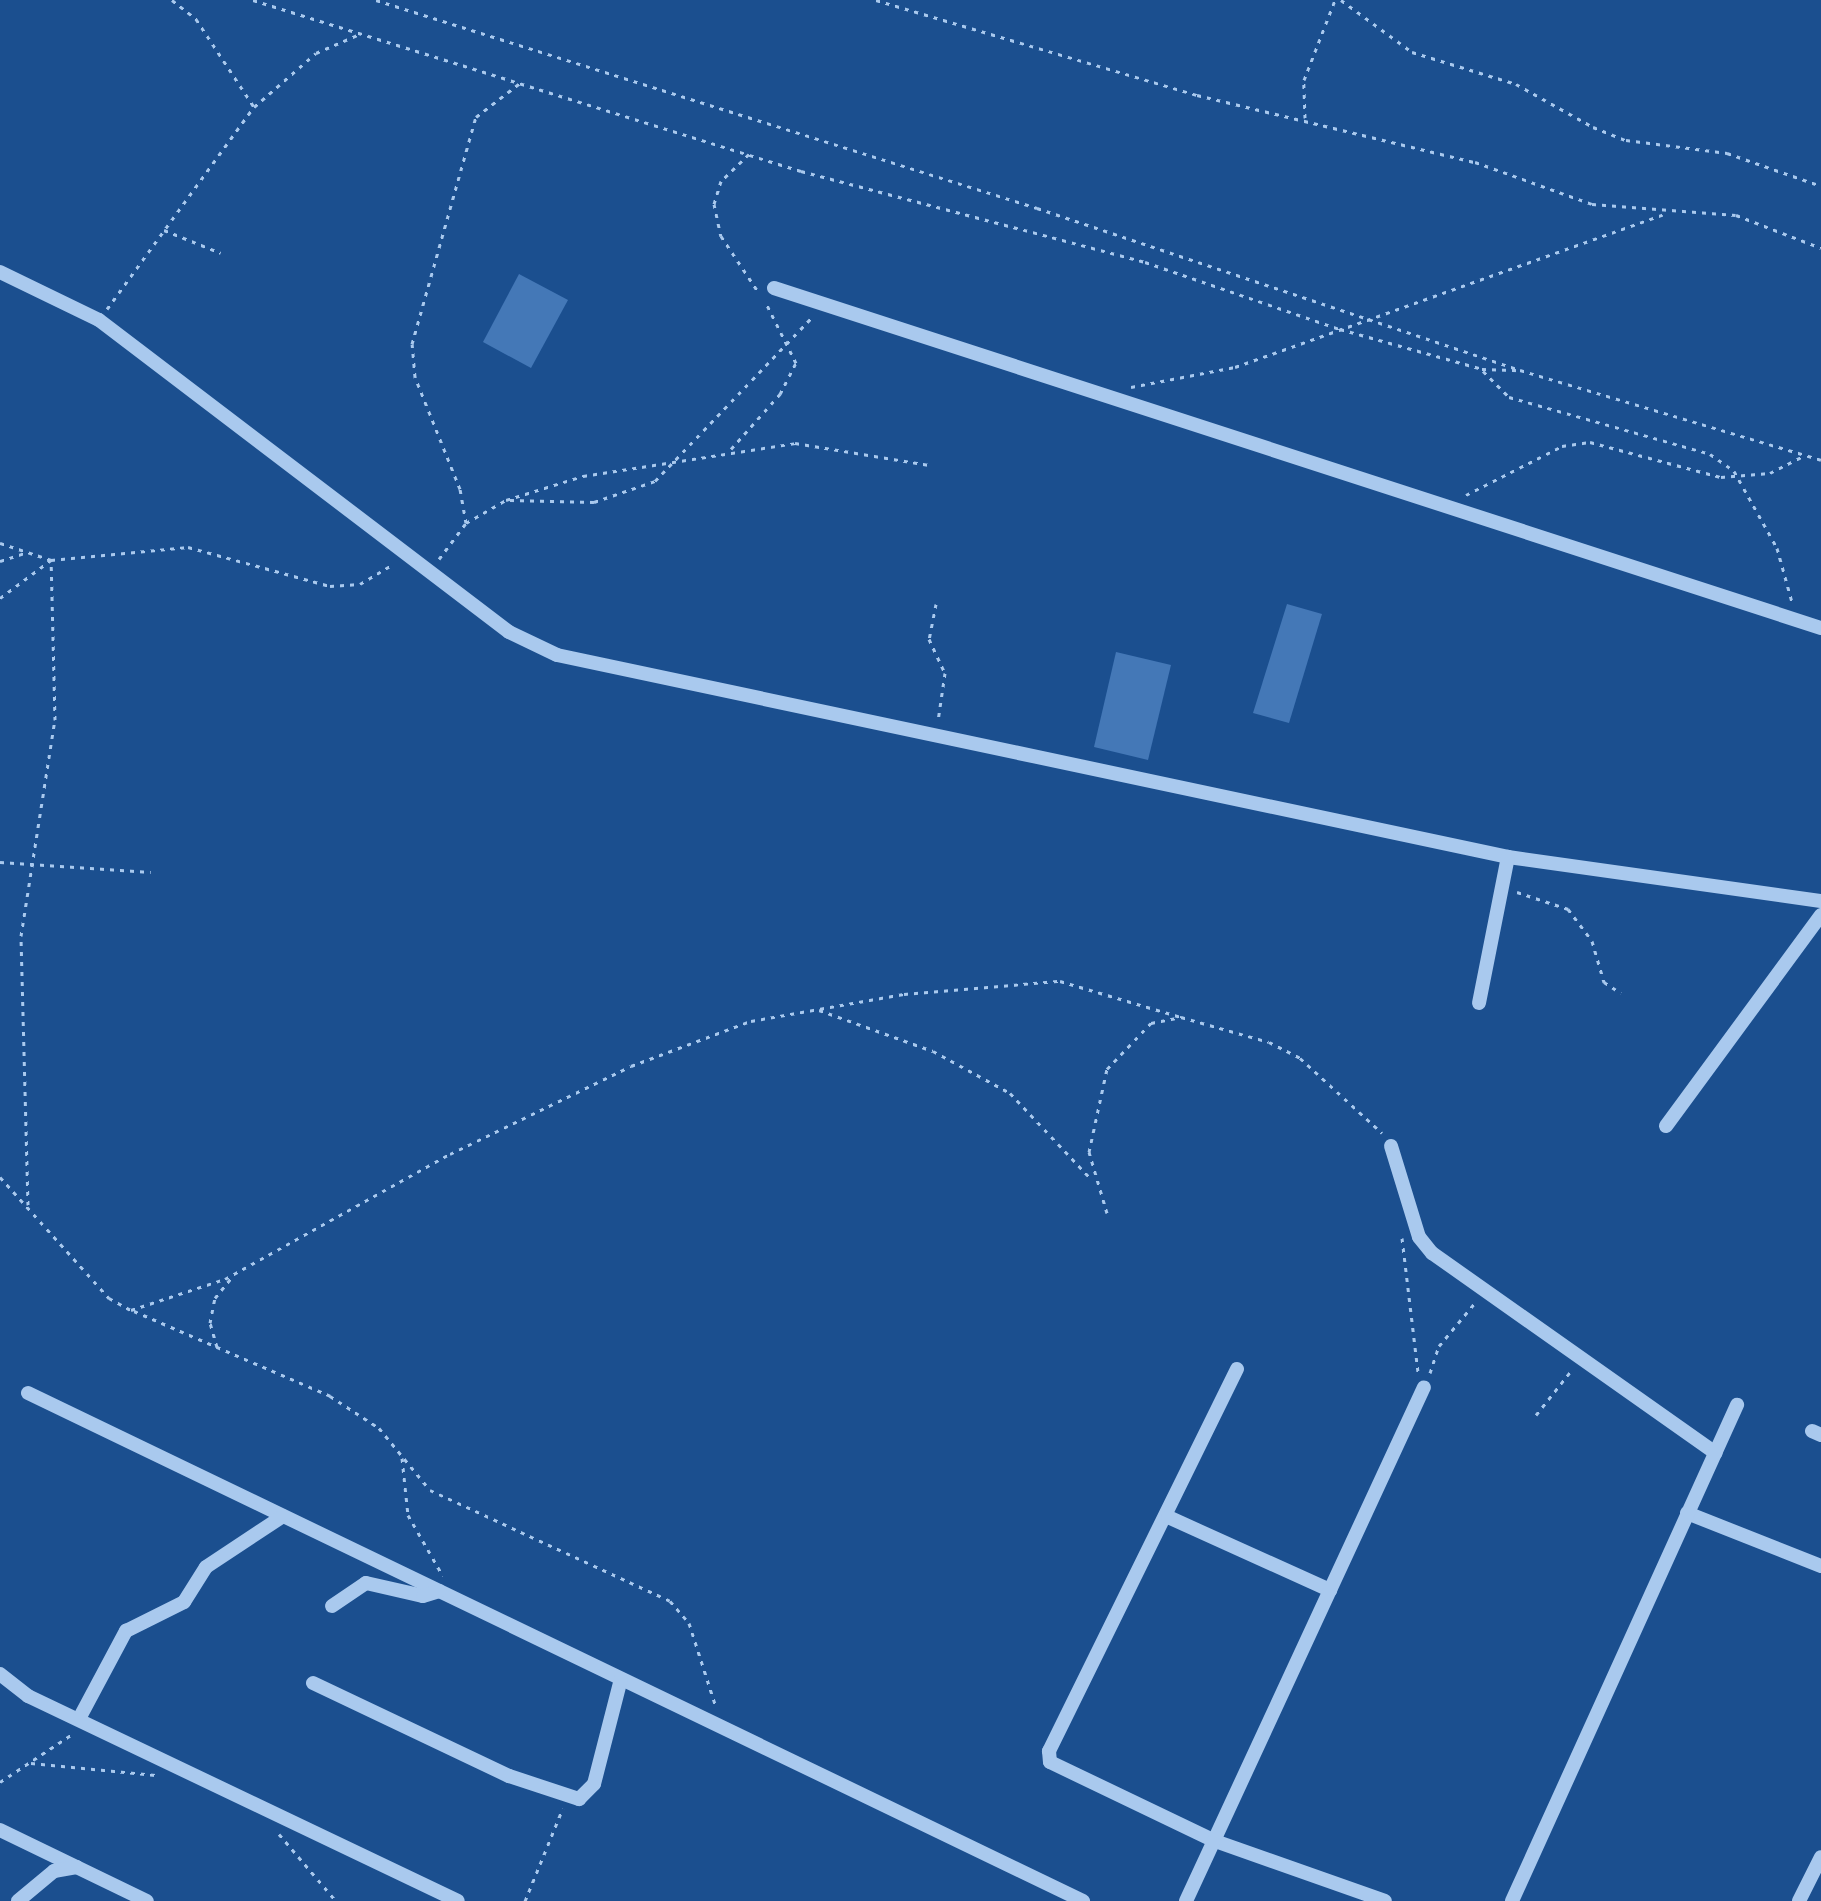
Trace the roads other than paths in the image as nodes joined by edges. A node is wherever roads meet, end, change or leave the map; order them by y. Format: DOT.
graph roads {
  1 [pos="0,272"];
  2 [pos="774,288"];
  3 [pos="1821,628"];
  4 [pos="1508,857"];
  5 [pos="1821,901"];
  6 [pos="1821,915"];
  7 [pos="1479,1003"];
  8 [pos="1666,1126"];
  9 [pos="1391,1146"];
  10 [pos="1237,1369"];
  11 [pos="1424,1387"];
  12 [pos="28,1393"];
  13 [pos="1737,1405"];
  14 [pos="1715,1453"];
  15 [pos="1687,1513"];
  16 [pos="283,1516"];
  17 [pos="1168,1517"];
  18 [pos="1821,1566"];
  19 [pos="1330,1590"];
  20 [pos="443,1593"];
  21 [pos="332,1606"];
  22 [pos="0,1674"];
  23 [pos="621,1679"];
  24 [pos="313,1683"];
  25 [pos="86,1720"];
  26 [pos="0,1830"];
  27 [pos="1215,1841"];
  28 [pos="1821,1857"];
  29 [pos="77,1867"];
  30 [pos="18,1901"];
  31 [pos="147,1901"];
  32 [pos="458,1901"];
  33 [pos="1083,1901"];
  34 [pos="1186,1901"];
  35 [pos="1385,1901"];
  36 [pos="1512,1901"];
  37 [pos="1799,1901"];
  1 -- 4 [label="street"];
  2 -- 3 [label="street"];
  4 -- 5 [label="street"];
  4 -- 7 [label="street"];
  6 -- 8 [label="street"];
  9 -- 14 [label="street"];
  10 -- 17 [label="street"];
  11 -- 19 [label="street"];
  12 -- 16 [label="street"];
  13 -- 14 [label="street"];
  14 -- 15 [label="street"];
  15 -- 18 [label="street"];
  15 -- 36 [label="street"];
  16 -- 20 [label="street"];
  16 -- 25 [label="street"];
  17 -- 19 [label="street"];
  17 -- 27 [label="street"];
  19 -- 27 [label="street"];
  20 -- 21 [label="street"];
  20 -- 23 [label="street"];
  22 -- 25 [label="street"];
  23 -- 24 [label="street"];
  23 -- 33 [label="street"];
  25 -- 32 [label="street"];
  26 -- 29 [label="street"];
  27 -- 34 [label="street"];
  27 -- 35 [label="street"];
  28 -- 37 [label="street"];
  29 -- 30 [label="street"];
  29 -- 31 [label="street"];
}
